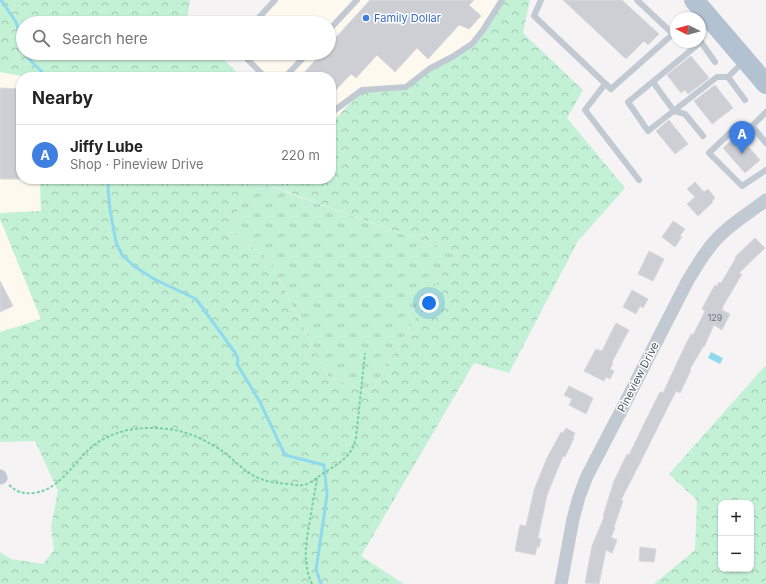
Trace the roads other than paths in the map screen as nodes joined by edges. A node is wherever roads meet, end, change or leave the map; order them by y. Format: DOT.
graph roads {
  1 [pos="275,0"];
  2 [pos="357,0"];
  3 [pos="502,0"];
  4 [pos="541,0"];
  5 [pos="637,0"];
  6 [pos="698,7"];
  7 [pos="260,16"];
  8 [pos="336,22"];
  9 [pos="670,29"];
  10 [pos="670,37"];
  11 [pos="249,60"];
  12 [pos="302,60"];
  13 [pos="745,60"];
  14 [pos="716,62"];
  15 [pos="260,72"];
  16 [pos="291,72"];
  17 [pos="728,77"];
  18 [pos="653,82"];
  19 [pos="605,84"];
  20 [pos="766,84"];
  21 [pos="745,100"];
  22 [pos="336,109"];
  23 [pos="674,111"];
  24 [pos="766,112"];
  25 [pos="752,126"];
  26 [pos="702,136"];
  27 [pos="766,143"];
  28 [pos="766,170"];
  29 [pos="639,180"];
  30 [pos="766,200"];
  31 [pos="561,584"];
  1 -- 7 [label="lane"];
  2 -- 8 [label="lane"];
  3 -- 22 [label="lane"];
  4 -- 19 [label="lane"];
  5 -- 9 [label="lane"];
  6 -- 13 [label="main road"];
  10 -- 19 [label="lane"];
  11 -- 15 [label="lane"];
  12 -- 16 [label="lane"];
  13 -- 17 [label="lane"];
  13 -- 20 [label="main road"];
  14 -- 18 [label="lane"];
  17 -- 21 [label="lane"];
  17 -- 23 [label="lane"];
  18 -- 23 [label="lane"];
  18 -- 23 [label="lane"];
  19 -- 29 [label="lane"];
  23 -- 26 [label="lane"];
  24 -- 25 [label="lane"];
  25 -- 27 [label="lane"];
  25 -- 28 [label="lane"];
  30 -- 31 [label="street, Pineview Drive"];
}
